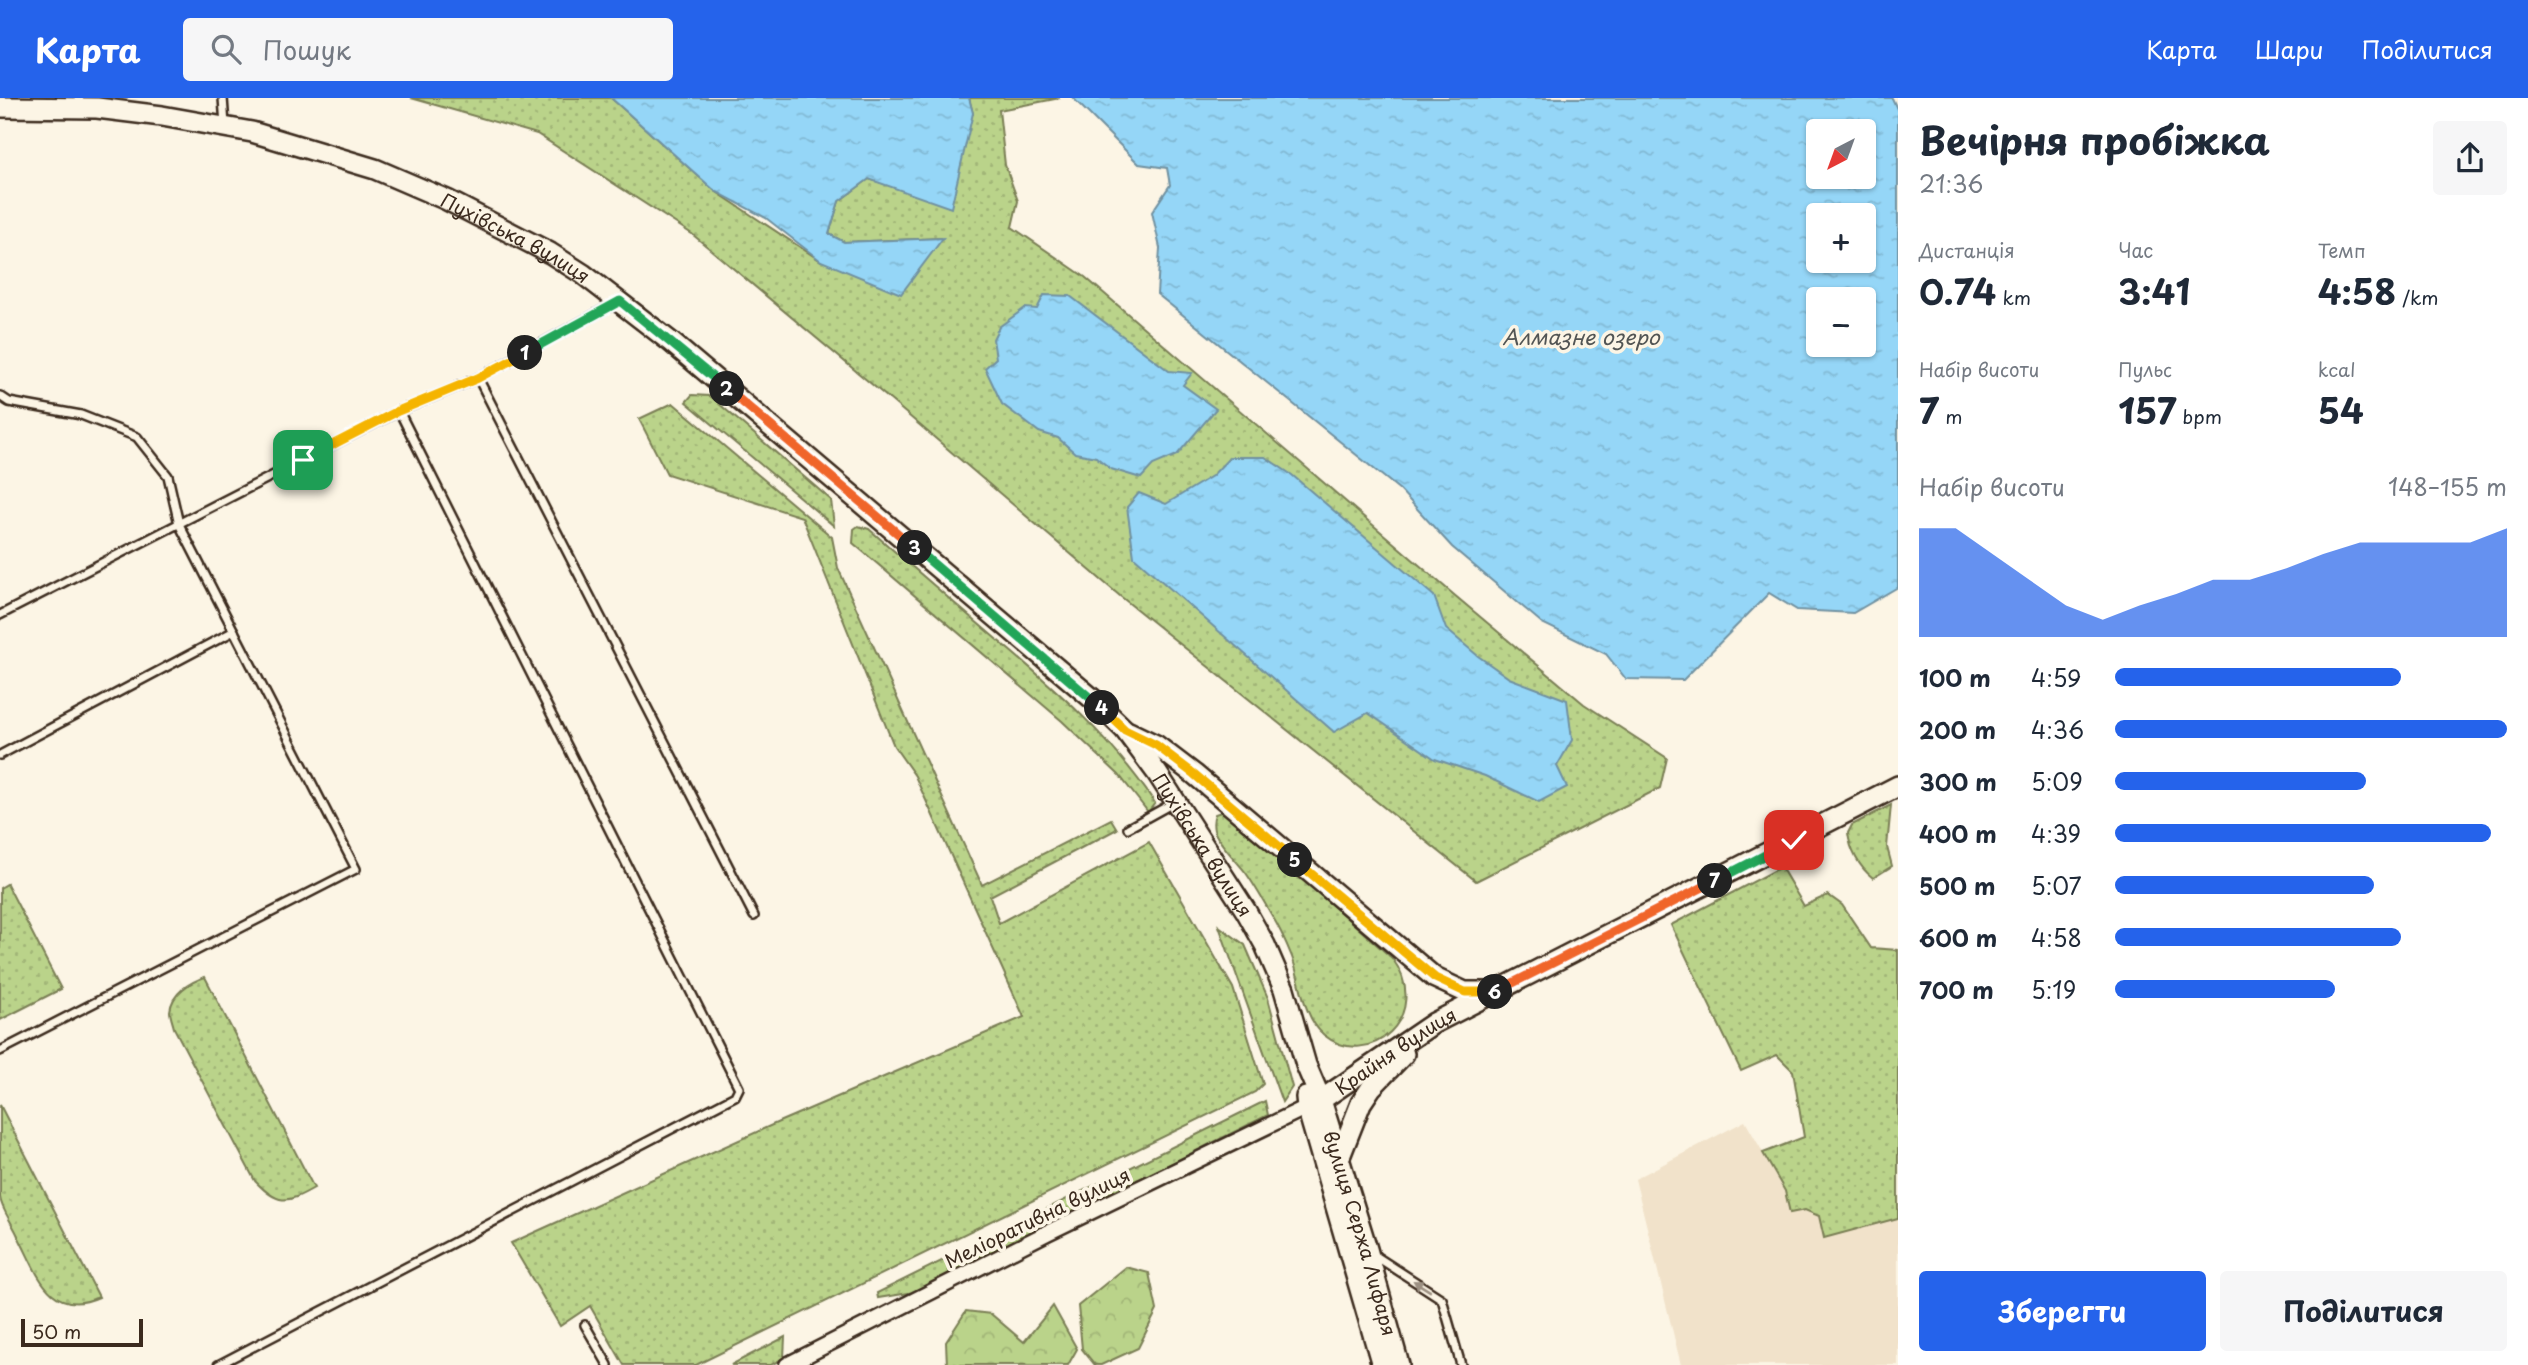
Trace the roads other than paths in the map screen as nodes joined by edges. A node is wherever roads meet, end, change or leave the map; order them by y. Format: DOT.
graph roads {
  1 [pos="222,98"];
  2 [pos="0,107"];
  3 [pos="225,126"];
  4 [pos="620,301"];
  5 [pos="478,378"];
  6 [pos="0,396"];
  7 [pos="398,411"];
  8 [pos="179,524"];
  9 [pos="0,615"];
  10 [pos="234,631"];
  11 [pos="1125,730"];
  12 [pos="0,755"];
  13 [pos="1898,786"];
  14 [pos="1176,801"];
  15 [pos="1128,828"];
  16 [pos="754,916"];
  17 [pos="1496,992"];
  18 [pos="1434,1023"];
  19 [pos="0,1051"];
  20 [pos="1314,1104"];
  21 [pos="1339,1159"];
  22 [pos="1367,1249"];
  23 [pos="585,1325"];
  24 [pos="236,1356"];
  25 [pos="218,1365"];
  26 [pos="239,1365"];
  27 [pos="608,1365"];
  28 [pos="787,1365"];
  29 [pos="1381,1365"];
  30 [pos="1399,1365"];
  31 [pos="1461,1365"];
  1 -- 3 [label="lane"];
  2 -- 3 [label="street, Пухівська вулиця"];
  3 -- 4 [label="street, Пухівська вулиця"];
  4 -- 5 [label="lane"];
  4 -- 11 [label="street, Пухівська вулиця"];
  5 -- 7 [label="lane"];
  5 -- 16 [label="lane"];
  6 -- 8 [label="lane"];
  7 -- 8 [label="lane"];
  7 -- 24 [label="lane"];
  8 -- 9 [label="lane"];
  8 -- 10 [label="lane"];
  10 -- 12 [label="lane"];
  10 -- 19 [label="lane"];
  11 -- 14 [label="street, Пухівська вулиця"];
  11 -- 17 [label="street"];
  13 -- 17 [label="street, Крайня вулиця"];
  14 -- 15 [label="lane"];
  14 -- 20 [label="street, Пухівська вулиця"];
  17 -- 18 [label="street, Крайня вулиця"];
  18 -- 20 [label="street, Крайня вулиця"];
  18 -- 21 [label="street"];
  20 -- 21 [label="street, вулиця Сержа Лифаря"];
  20 -- 28 [label="street, Меліоративна вулиця"];
  20 -- 29 [label="street, вулиця Сержа Лифаря"];
  21 -- 22 [label="street, вулиця Сержа Лифаря"];
  22 -- 30 [label="street, вулиця Сержа Лифаря"];
  31 -- 22 [label="lane, one-way"];
  23 -- 27 [label="lane"];
  24 -- 25 [label="lane"];
  24 -- 26 [label="lane"];
}
